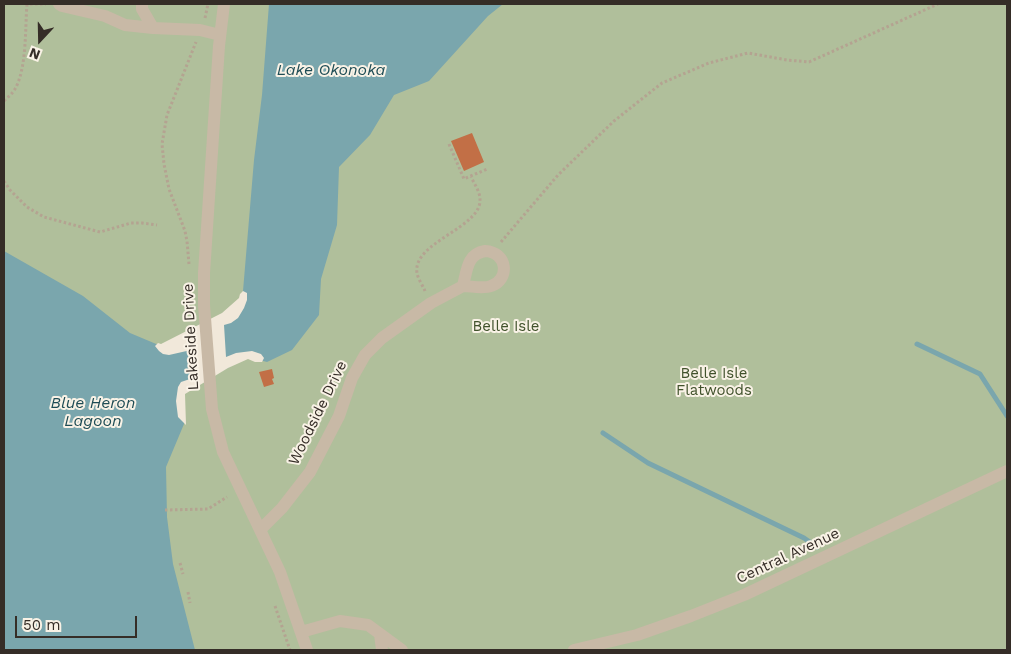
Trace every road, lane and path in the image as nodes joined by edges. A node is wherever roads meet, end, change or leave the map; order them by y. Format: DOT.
graph roads {
  1 [pos="28,4"];
  2 [pos="49,4"];
  3 [pos="59,4"];
  4 [pos="142,4"];
  5 [pos="208,4"];
  6 [pos="224,4"];
  7 [pos="938,4"];
  8 [pos="105,10"];
  9 [pos="153,28"];
  10 [pos="200,30"];
  11 [pos="220,35"];
  12 [pos="4,101"];
  13 [pos="448,144"];
  14 [pos="487,169"];
  15 [pos="471,177"];
  16 [pos="4,181"];
  17 [pos="157,225"];
  18 [pos="492,252"];
  19 [pos="189,269"];
  20 [pos="463,286"];
  21 [pos="431,303"];
  22 [pos="1007,471"];
  23 [pos="227,497"];
  24 [pos="165,510"];
  25 [pos="260,530"];
  26 [pos="180,562"];
  27 [pos="183,574"];
  28 [pos="188,592"];
  29 [pos="190,603"];
  30 [pos="301,632"];
  31 [pos="380,634"];
  32 [pos="307,650"];
  33 [pos="382,650"];
  34 [pos="402,650"];
  35 [pos="574,650"];
  1 -- 2 [label="path"];
  1 -- 12 [label="path"];
  3 -- 8 [label="street"];
  4 -- 9 [label="street"];
  5 -- 10 [label="path"];
  6 -- 11 [label="street, Lakeside Drive"];
  7 -- 18 [label="path"];
  8 -- 9 [label="street"];
  9 -- 10 [label="street"];
  10 -- 11 [label="street"];
  10 -- 19 [label="path"];
  11 -- 25 [label="street, Lakeside Drive"];
  13 -- 15 [label="path"];
  14 -- 15 [label="path"];
  15 -- 21 [label="path"];
  16 -- 17 [label="path"];
  18 -- 20 [label="street"];
  18 -- 20 [label="street, Woodside Drive"];
  20 -- 21 [label="street, Woodside Drive"];
  21 -- 25 [label="street, Woodside Drive"];
  22 -- 35 [label="street, Central Avenue"];
  23 -- 24 [label="path"];
  25 -- 30 [label="street, Lakeside Drive"];
  26 -- 27 [label="path"];
  28 -- 29 [label="path"];
  30 -- 31 [label="street"];
  30 -- 32 [label="street, Lakeside Drive"];
  31 -- 33 [label="street"];
  31 -- 34 [label="street"];
}
